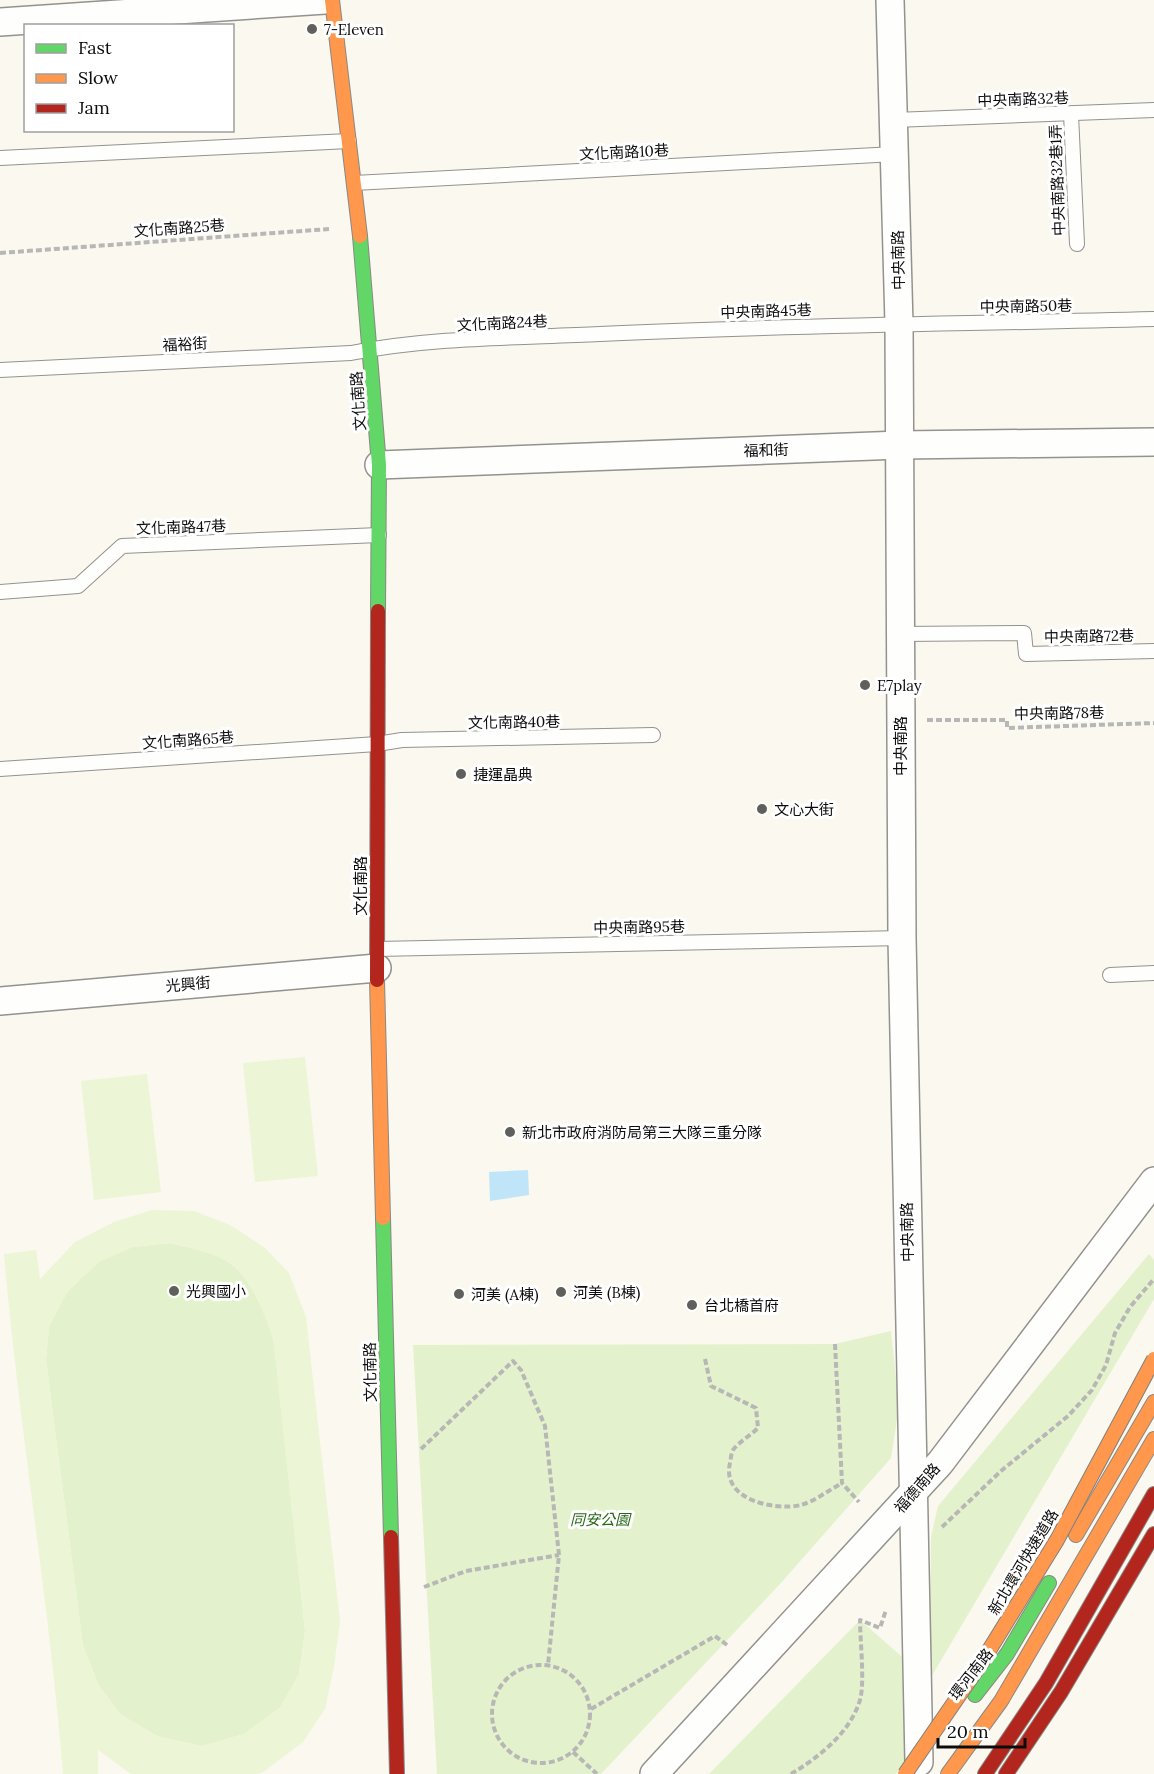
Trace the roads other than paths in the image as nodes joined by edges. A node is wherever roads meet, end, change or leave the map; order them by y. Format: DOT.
graph roads {
  1 [pos="325,0"];
  2 [pos="332,0"];
  3 [pos="890,0"];
  4 [pos="0,22"];
  5 [pos="1154,110"];
  6 [pos="1071,114"];
  7 [pos="894,120"];
  8 [pos="349,141"];
  9 [pos="895,154"];
  10 [pos="0,158"];
  11 [pos="354,183"];
  12 [pos="1077,244"];
  13 [pos="1154,319"];
  14 [pos="899,324"];
  15 [pos="635,333"];
  16 [pos="371,349"];
  17 [pos="0,370"];
  18 [pos="1154,442"];
  19 [pos="900,445"];
  20 [pos="379,465"];
  21 [pos="378,535"];
  22 [pos="0,592"];
  23 [pos="900,634"];
  24 [pos="1154,651"];
  25 [pos="652,735"];
  26 [pos="377,744"];
  27 [pos="0,769"];
  28 [pos="902,938"];
  29 [pos="377,958"];
  30 [pos="1154,973"];
  31 [pos="1110,975"];
  32 [pos="0,1000"];
  33 [pos="1154,1181"];
  34 [pos="1154,1359"];
  35 [pos="1154,1402"];
  36 [pos="1154,1439"];
  37 [pos="915,1491"];
  38 [pos="1154,1494"];
  39 [pos="1154,1534"];
  40 [pos="1067,1551"];
  41 [pos="1055,1572"];
  42 [pos="913,1772"];
  43 [pos="397,1774"];
  44 [pos="654,1774"];
  45 [pos="948,1774"];
  46 [pos="985,1774"];
  47 [pos="1006,1774"];
  1 -- 4 [label="street"];
  2 -- 8 [label="main road, 文化南路"];
  3 -- 7 [label="street, 中央南路"];
  5 -- 6 [label="lane, 中央南路32巷"];
  6 -- 7 [label="lane, 中央南路32巷"];
  6 -- 12 [label="lane, 中央南路32巷1弄"];
  7 -- 9 [label="street, 中央南路"];
  8 -- 10 [label="lane"];
  8 -- 11 [label="main road, 文化南路"];
  9 -- 11 [label="lane, 文化南路10巷"];
  9 -- 14 [label="street, 中央南路"];
  11 -- 16 [label="main road, 文化南路"];
  13 -- 14 [label="lane, 中央南路50巷"];
  14 -- 15 [label="lane, 中央南路45巷"];
  14 -- 19 [label="street, 中央南路"];
  15 -- 16 [label="lane, 文化南路24巷"];
  16 -- 17 [label="lane, 福裕街"];
  16 -- 20 [label="main road, 文化南路"];
  18 -- 19 [label="street, 福和街"];
  19 -- 20 [label="street, 福和街"];
  19 -- 23 [label="street, 中央南路"];
  20 -- 21 [label="main road, 文化南路"];
  21 -- 22 [label="lane, 文化南路47巷"];
  21 -- 26 [label="main road, 文化南路"];
  23 -- 24 [label="lane, 中央南路72巷"];
  23 -- 28 [label="street, 中央南路"];
  25 -- 26 [label="lane, 文化南路40巷"];
  26 -- 27 [label="lane, 文化南路65巷"];
  26 -- 29 [label="main road, 文化南路"];
  28 -- 29 [label="lane, 中央南路95巷"];
  28 -- 37 [label="street, 中央南路"];
  29 -- 32 [label="street, 光興街"];
  29 -- 43 [label="main road, 文化南路"];
  30 -- 31 [label="lane"];
  33 -- 37 [label="street, 福德南路"];
  34 -- 42 [label="main road, 新北環河快速道路, bridge"];
  35 -- 40 [label="main road"];
  36 -- 45 [label="main road"];
  37 -- 42 [label="street, 中央南路"];
  37 -- 44 [label="street, 福德南路"];
  38 -- 46 [label="main road"];
  39 -- 47 [label="main road"];
  41 -- 42 [label="main road, 環河南路"];
}
